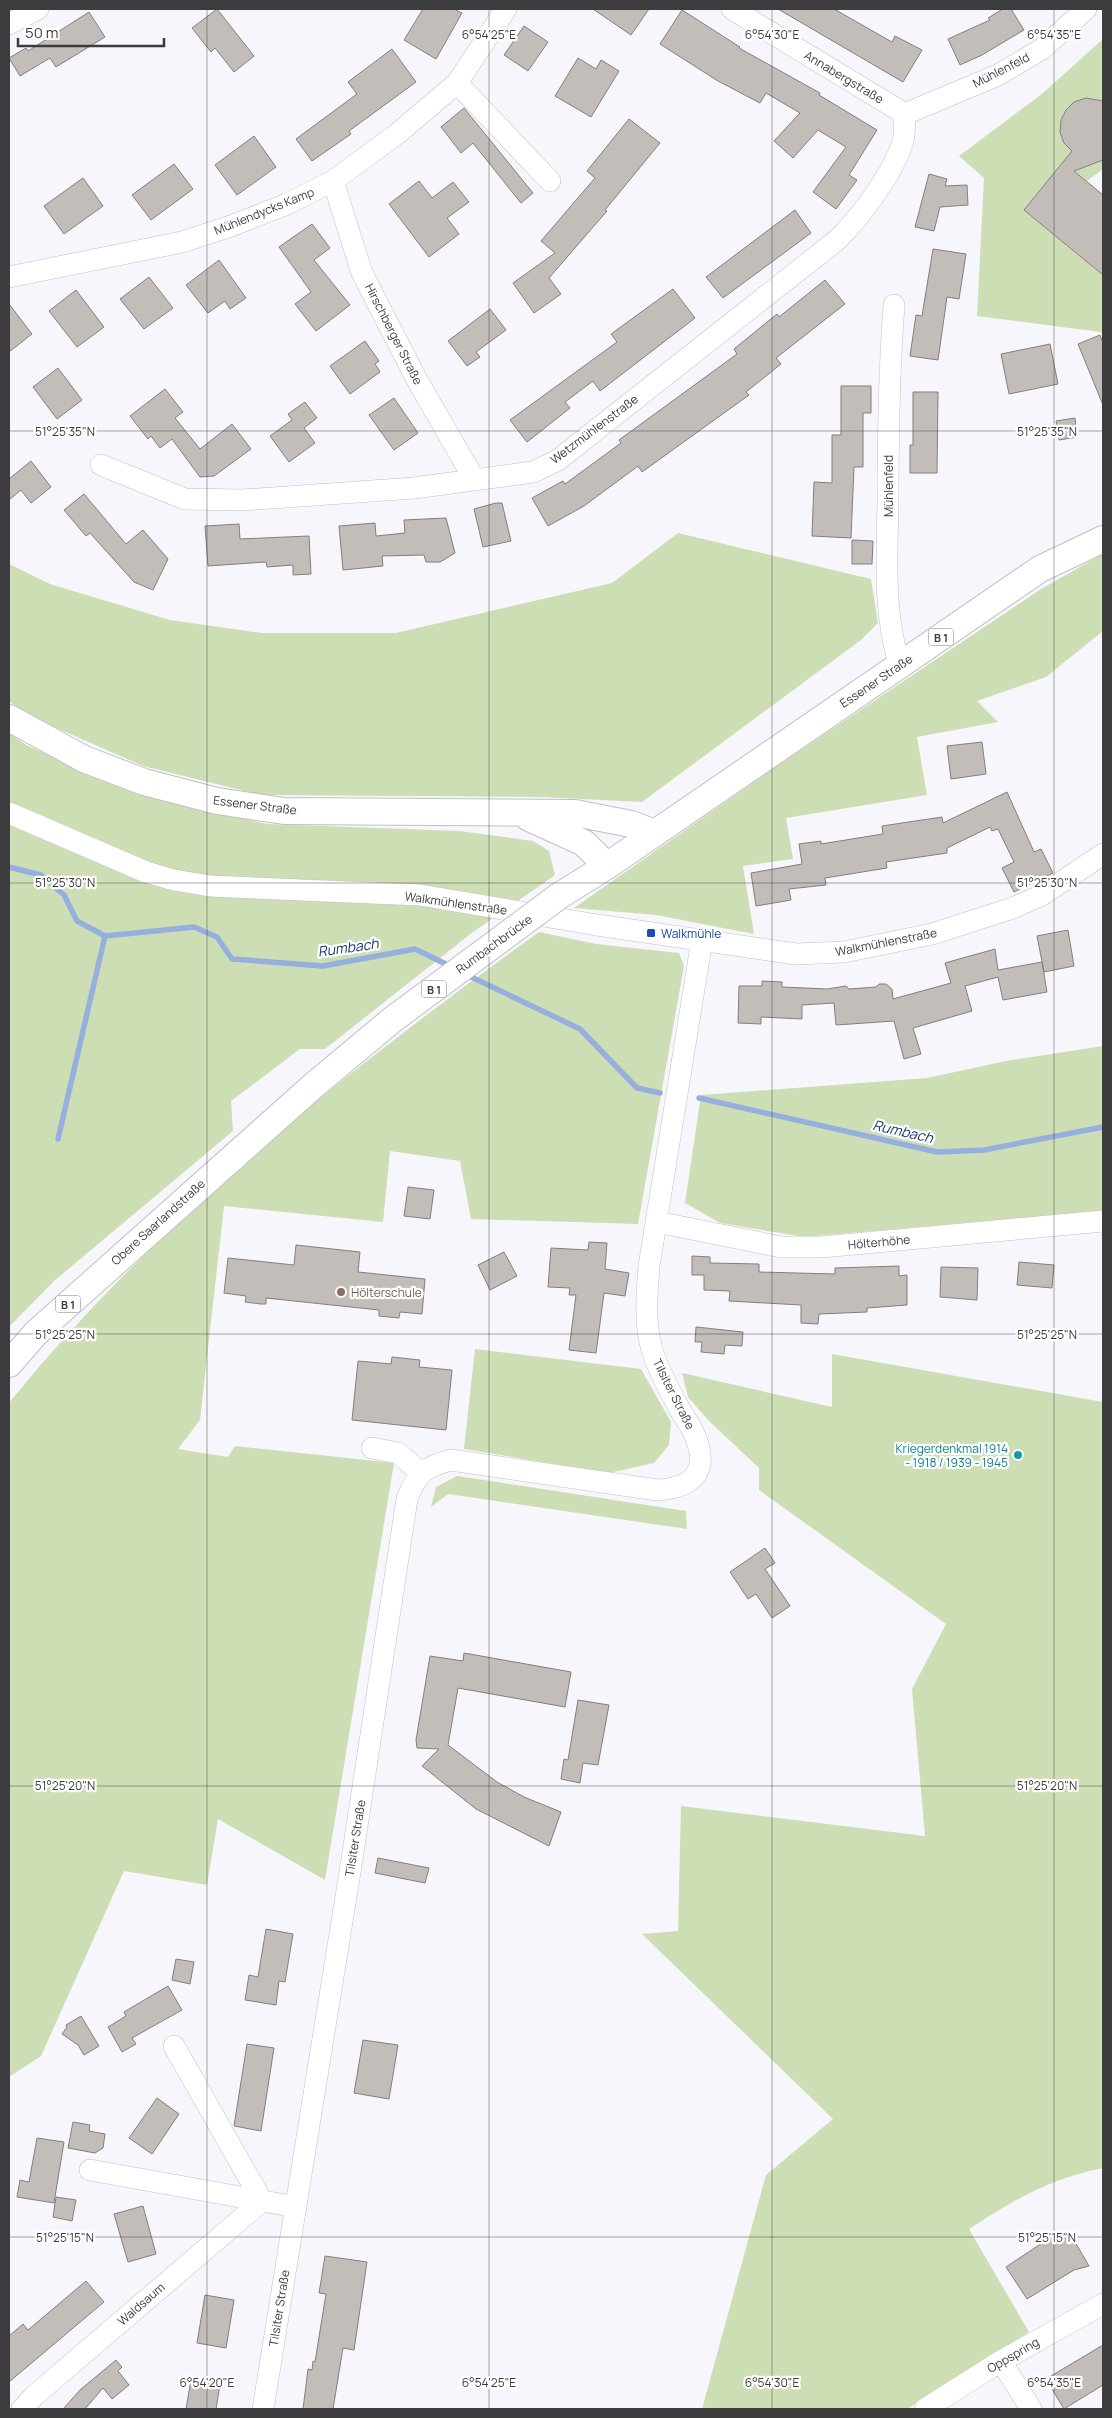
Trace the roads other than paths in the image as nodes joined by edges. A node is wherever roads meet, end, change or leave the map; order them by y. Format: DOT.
graph roads {
  1 [pos="38,9"];
  2 [pos="506,9"];
  3 [pos="732,9"];
  4 [pos="1086,9"];
  5 [pos="9,24"];
  6 [pos="457,83"];
  7 [pos="905,114"];
  8 [pos="332,181"];
  9 [pos="550,181"];
  10 [pos="9,277"];
  11 [pos="894,305"];
  12 [pos="101,465"];
  13 [pos="474,479"];
  14 [pos="1103,539"];
  15 [pos="900,666"];
  16 [pos="9,718"];
  17 [pos="9,813"];
  18 [pos="519,814"];
  19 [pos="655,833"];
  20 [pos="1103,854"];
  21 [pos="607,866"];
  22 [pos="559,896"];
  23 [pos="702,940"];
  24 [pos="313,1086"];
  25 [pos="1103,1221"];
  26 [pos="656,1222"];
  27 [pos="9,1364"];
  28 [pos="372,1448"];
  29 [pos="420,1473"];
  30 [pos="174,2046"];
  31 [pos="90,2170"];
  32 [pos="262,2200"];
  33 [pos="296,2207"];
  34 [pos="1103,2304"];
  35 [pos="1001,2361"];
  36 [pos="22,2409"];
  37 [pos="263,2409"];
  38 [pos="925,2409"];
  39 [pos="1031,2409"];
  1 -- 5 [label="street"];
  2 -- 6 [label="street, Mühlendycks Kamp"];
  3 -- 7 [label="street, Annabergstraße"];
  4 -- 7 [label="street, Mühlenfeld"];
  6 -- 8 [label="street, Mühlendycks Kamp"];
  6 -- 9 [label="street"];
  7 -- 13 [label="street, Wetzmühlenstraße"];
  8 -- 10 [label="street, Mühlendycks Kamp"];
  8 -- 13 [label="street, Hirschberger Straße"];
  11 -- 15 [label="street, Mühlenfeld"];
  12 -- 13 [label="street, Wetzmühlenstraße"];
  14 -- 15 [label="main road, Essener Straße / B 1"];
  15 -- 19 [label="main road, Essener Straße / B 1"];
  16 -- 18 [label="main road, Essener Straße"];
  17 -- 23 [label="street, Walkmühlenstraße"];
  18 -- 19 [label="main road, Essener Straße"];
  18 -- 21 [label="main road, Essener Straße"];
  19 -- 21 [label="main road, Essener Straße / B 1"];
  20 -- 23 [label="street, Walkmühlenstraße"];
  21 -- 22 [label="main road, Essener Straße / B 1"];
  22 -- 24 [label="main road, Rumbachbrücke / B 1, bridge"];
  23 -- 26 [label="street, Tilsiter Straße"];
  24 -- 27 [label="main road, Obere Saarlandstraße / B 1"];
  25 -- 26 [label="street, Hölterhöhe"];
  26 -- 29 [label="street, Tilsiter Straße"];
  28 -- 29 [label="street"];
  29 -- 33 [label="street, Tilsiter Straße"];
  30 -- 32 [label="street"];
  31 -- 32 [label="street"];
  32 -- 33 [label="street"];
  32 -- 36 [label="street, Waldsaum"];
  33 -- 37 [label="street, Tilsiter Straße"];
  34 -- 35 [label="street, Oppspring"];
  35 -- 38 [label="street, Oppspring"];
  35 -- 39 [label="street"];
}
